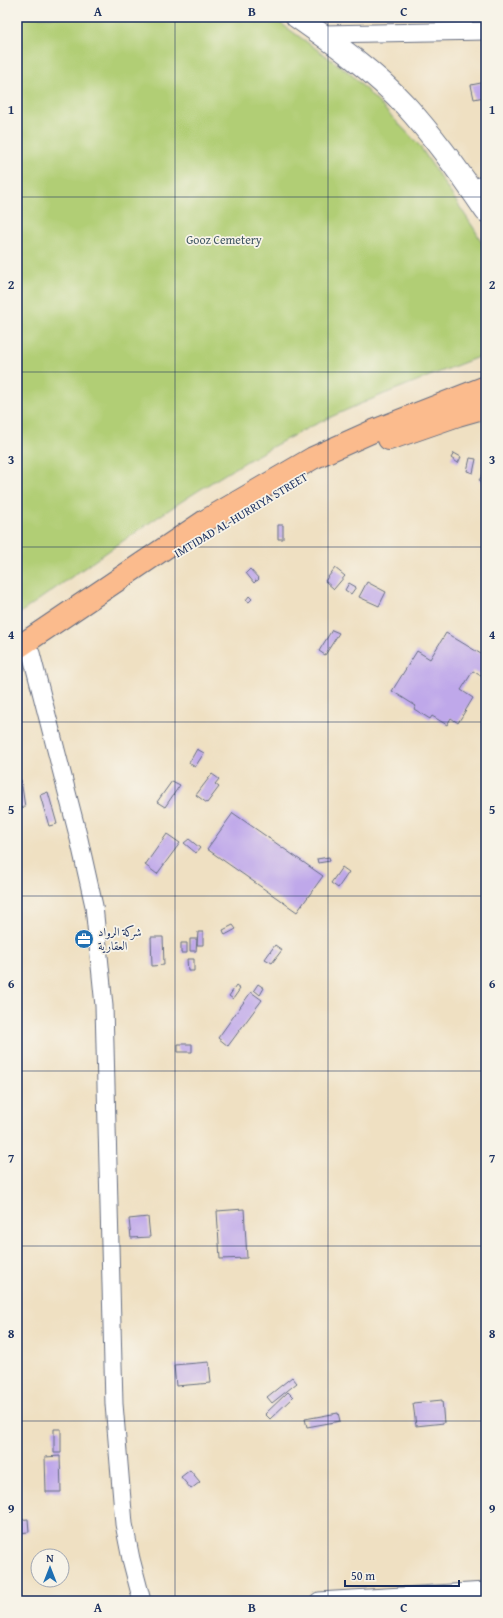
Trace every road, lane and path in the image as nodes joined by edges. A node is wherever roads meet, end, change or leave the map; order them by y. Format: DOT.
graph roads {
  1 [pos="297,17"];
  2 [pos="458,24"];
  3 [pos="486,31"];
  4 [pos="322,34"];
  5 [pos="479,187"];
  6 [pos="486,211"];
  7 [pos="486,387"];
  8 [pos="486,407"];
  9 [pos="22,654"];
  10 [pos="486,1591"];
  11 [pos="142,1601"];
  12 [pos="319,1601"];
  1 -- 4 [label="street"];
  2 -- 3 [label="street"];
  2 -- 4 [label="street"];
  4 -- 5 [label="street"];
  5 -- 6 [label="street"];
  7 -- 9 [label="main road"];
  8 -- 9 [label="main road, IMTIDAD AL-HURRIYA STREET"];
  9 -- 11 [label="street"];
  10 -- 12 [label="street"];
}
